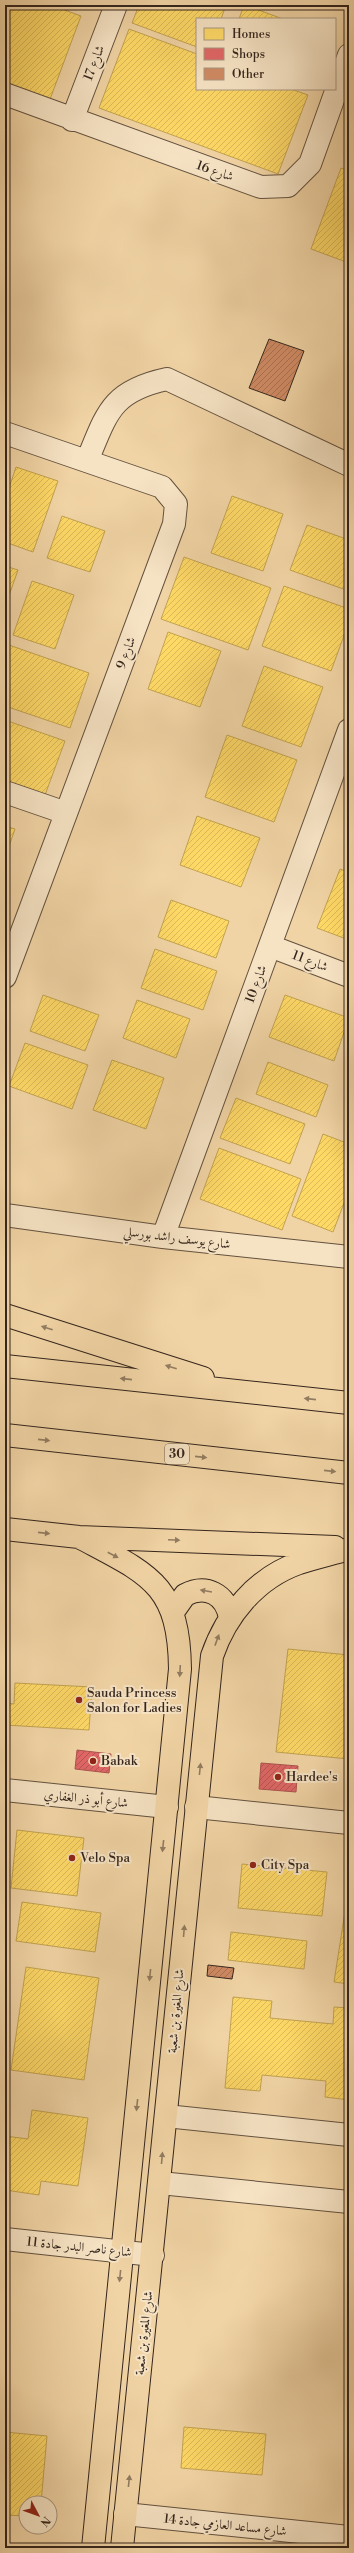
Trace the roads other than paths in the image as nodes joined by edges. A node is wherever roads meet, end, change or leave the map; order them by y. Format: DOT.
graph roads {
  1 [pos="116,5"];
  2 [pos="349,55"];
  3 [pos="5,94"];
  4 [pos="72,120"];
  5 [pos="5,433"];
  6 [pos="87,461"];
  7 [pos="349,465"];
  8 [pos="349,730"];
  9 [pos="5,792"];
  10 [pos="66,813"];
  11 [pos="270,946"];
  12 [pos="349,976"];
  13 [pos="5,977"];
  14 [pos="5,1215"];
  15 [pos="163,1237"];
  16 [pos="349,1257"];
  17 [pos="5,1315"];
  18 [pos="5,1366"];
  19 [pos="248,1392"];
  20 [pos="349,1403"];
  21 [pos="5,1436"];
  22 [pos="349,1473"];
  23 [pos="5,1529"];
  24 [pos="79,1537"];
  25 [pos="349,1548"];
  26 [pos="173,1612"];
  27 [pos="230,1618"];
  28 [pos="5,1790"];
  29 [pos="167,1807"];
  30 [pos="196,1807"];
  31 [pos="349,1823"];
  32 [pos="166,2116"];
  33 [pos="349,2135"];
  34 [pos="160,2183"];
  35 [pos="349,2202"];
  36 [pos="5,2239"];
  37 [pos="123,2252"];
  38 [pos="153,2255"];
  39 [pos="126,2514"];
  40 [pos="349,2537"];
  41 [pos="93,2548"];
  42 [pos="122,2548"];
  1 -- 4 [label="street, شارع 17"];
  2 -- 4 [label="street, شارع 16"];
  3 -- 4 [label="street, شارع 16"];
  5 -- 6 [label="street, شارع 9"];
  6 -- 7 [label="street"];
  6 -- 10 [label="street, شارع 9"];
  8 -- 11 [label="street, شارع 10"];
  9 -- 10 [label="street"];
  10 -- 13 [label="street, شارع 9"];
  11 -- 12 [label="street, شارع 11"];
  11 -- 15 [label="street, شارع 10"];
  14 -- 15 [label="street, شارع يوسف راشد بورسلي"];
  15 -- 16 [label="street, شارع يوسف راشد بورسلي"];
  19 -- 17 [label="main road, one-way"];
  19 -- 18 [label="main road, one-way"];
  20 -- 19 [label="main road, one-way"];
  21 -- 22 [label="main road, 30, one-way"];
  23 -- 24 [label="main road, one-way"];
  24 -- 25 [label="main road, one-way"];
  24 -- 26 [label="main road, one-way"];
  25 -- 27 [label="main road, شارع المغيرة بن شعبة"];
  27 -- 26 [label="main road, one-way"];
  26 -- 29 [label="main road, one-way"];
  30 -- 27 [label="main road, شارع المغيرة بن شعبة, one-way"];
  28 -- 29 [label="street, شارع أبو ذر الغفاري"];
  29 -- 37 [label="main road, one-way"];
  30 -- 31 [label="street"];
  32 -- 30 [label="main road, شارع المغيرة بن شعبة, one-way"];
  32 -- 33 [label="street"];
  34 -- 32 [label="main road, شارع المغيرة بن شعبة, one-way"];
  34 -- 35 [label="street"];
  34 -- 38 [label="main road, شارع المغيرة بن شعبة"];
  36 -- 37 [label="street, شارع ناصر البدر جادة 11"];
  37 -- 38 [label="street, شارع ناصر البدر جادة 11"];
  37 -- 41 [label="main road, one-way"];
  39 -- 38 [label="main road, شارع المغيرة بن شعبة, one-way"];
  39 -- 40 [label="street, شارع مساعد العازمي جادة 14"];
  39 -- 42 [label="main road, شارع المغيرة بن شعبة"];
}
